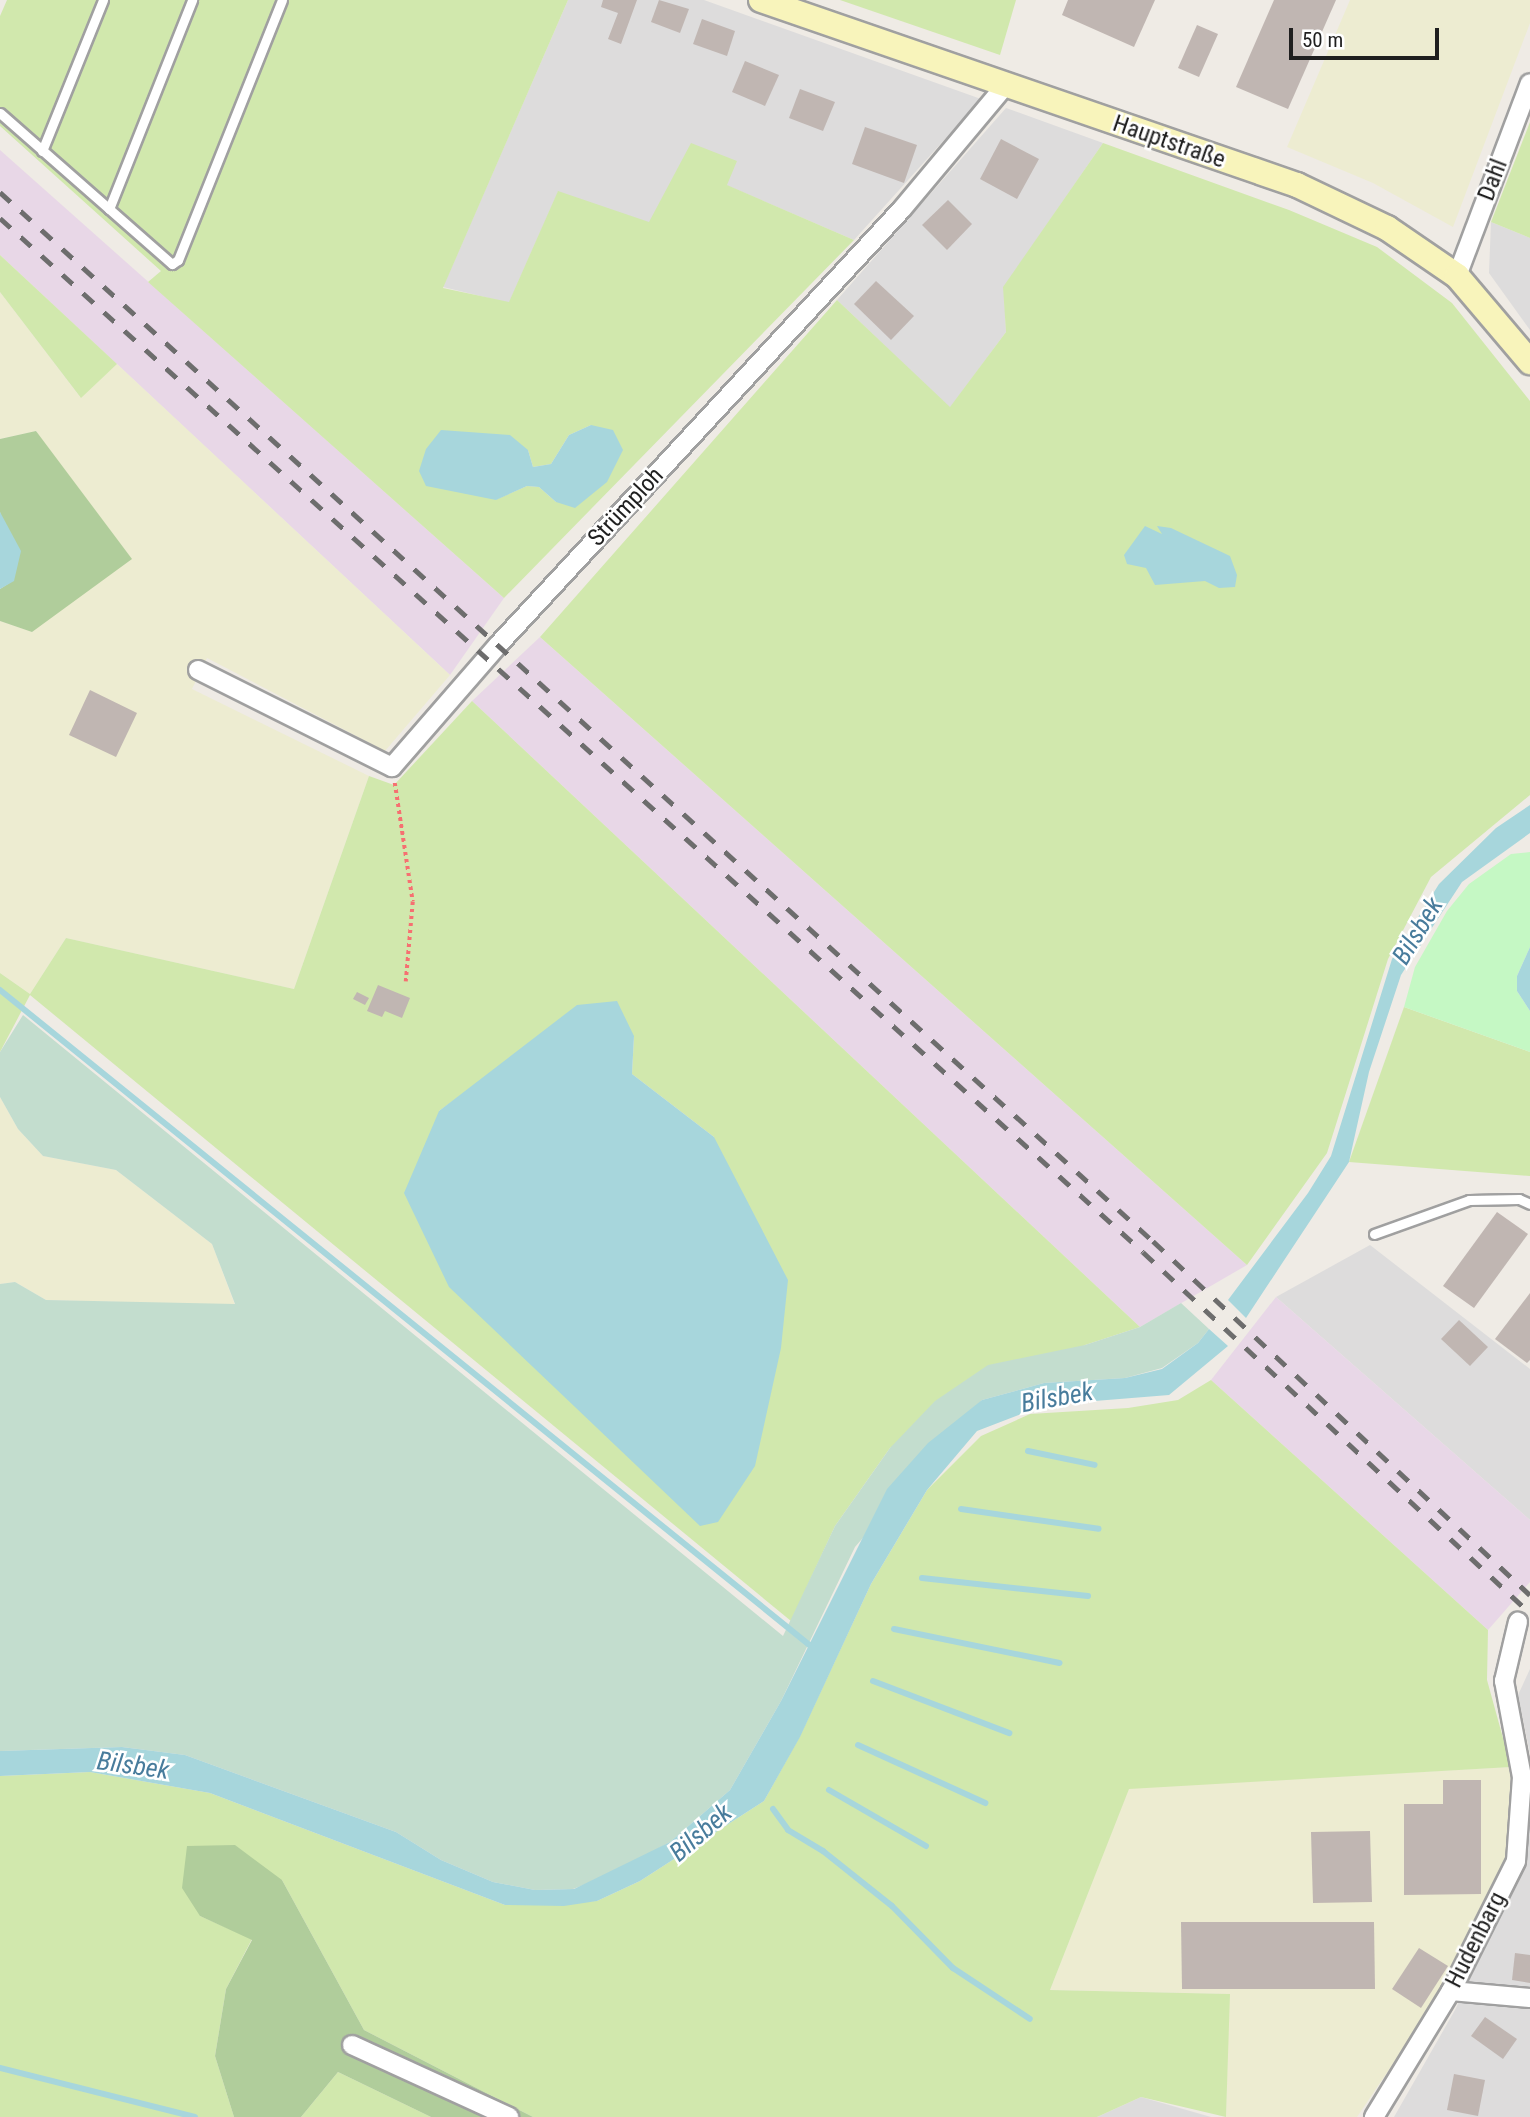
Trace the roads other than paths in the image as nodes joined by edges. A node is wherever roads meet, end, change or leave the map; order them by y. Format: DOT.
graph roads {
  1 [pos="103,0"];
  2 [pos="192,0"];
  3 [pos="282,0"];
  4 [pos="761,0"];
  5 [pos="1530,83"];
  6 [pos="1005,86"];
  7 [pos="0,113"];
  8 [pos="42,151"];
  9 [pos="109,209"];
  10 [pos="1457,276"];
  11 [pos="1530,362"];
  12 [pos="198,670"];
  13 [pos="1530,1204"];
  14 [pos="1374,1234"];
  15 [pos="1518,1622"];
  16 [pos="1451,1991"];
  17 [pos="1530,1998"];
  18 [pos="352,2045"];
  19 [pos="509,2117"];
  20 [pos="1374,2117"];
  1 -- 8 [label="lane"];
  2 -- 9 [label="lane"];
  3 -- 9 [label="lane"];
  4 -- 6 [label="main road, Hauptstraße"];
  5 -- 10 [label="street, Dahl"];
  6 -- 10 [label="main road, Hauptstraße"];
  6 -- 12 [label="street, Strümploh"];
  7 -- 8 [label="lane"];
  8 -- 9 [label="lane"];
  10 -- 11 [label="main road, Hauptstraße"];
  13 -- 14 [label="lane"];
  15 -- 16 [label="street, Hudenbarg"];
  16 -- 17 [label="street"];
  16 -- 20 [label="street, Hudenbarg"];
  18 -- 19 [label="street"];
}
